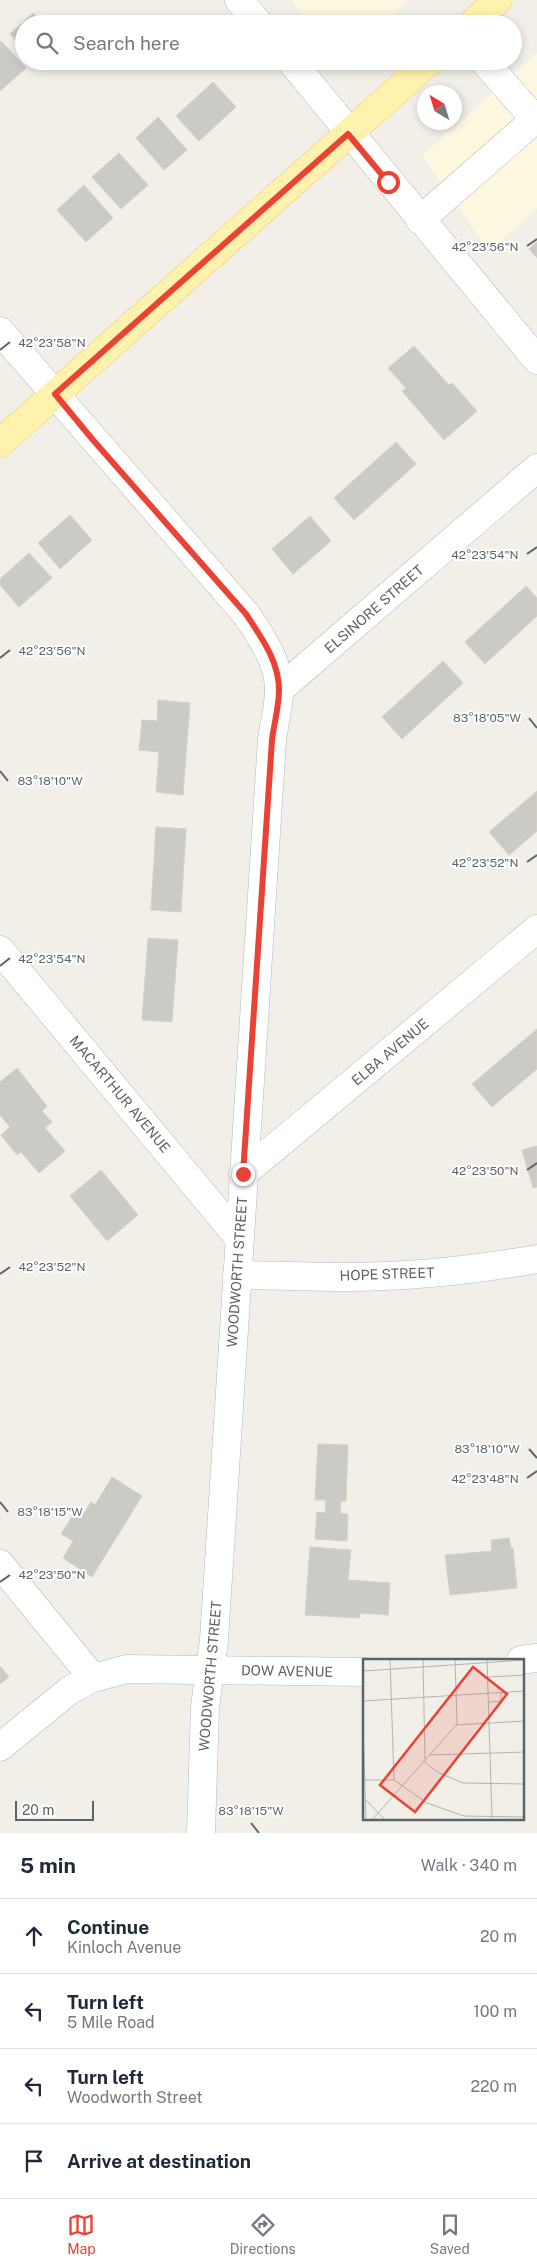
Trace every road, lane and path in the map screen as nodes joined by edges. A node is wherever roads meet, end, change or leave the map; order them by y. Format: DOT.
graph roads {
  1 [pos="239,0"];
  2 [pos="498,0"];
  3 [pos="252,15"];
  4 [pos="482,15"];
  5 [pos="298,70"];
  6 [pos="420,70"];
  7 [pos="492,70"];
  8 [pos="348,134"];
  9 [pos="420,220"];
  10 [pos="0,331"];
  11 [pos="537,360"];
  12 [pos="55,394"];
  13 [pos="0,443"];
  14 [pos="537,468"];
  15 [pos="279,690"];
  16 [pos="537,929"];
  17 [pos="0,950"];
  18 [pos="243,1174"];
  19 [pos="239,1238"];
  20 [pos="537,1259"];
  21 [pos="236,1275"];
  22 [pos="0,1564"];
  23 [pos="537,1658"];
  24 [pos="524,1660"];
  25 [pos="210,1670"];
  26 [pos="363,1672"];
  27 [pos="93,1678"];
  28 [pos="0,1747"];
  29 [pos="201,1833"];
  1 -- 3 [label="street"];
  2 -- 4 [label="main road"];
  5 -- 8 [label="street"];
  6 -- 8 [label="main road"];
  7 -- 9 [label="street"];
  8 -- 9 [label="street"];
  8 -- 12 [label="main road"];
  9 -- 11 [label="street"];
  10 -- 12 [label="street, WOODWORTH STREET"];
  12 -- 13 [label="main road"];
  12 -- 15 [label="street, WOODWORTH STREET"];
  14 -- 15 [label="street, ELSINORE STREET"];
  15 -- 18 [label="street, WOODWORTH STREET"];
  16 -- 18 [label="street, ELBA AVENUE"];
  17 -- 19 [label="street, MACARTHUR AVENUE"];
  18 -- 19 [label="street, WOODWORTH STREET"];
  19 -- 21 [label="street, WOODWORTH STREET"];
  20 -- 21 [label="street, HOPE STREET"];
  21 -- 25 [label="street, WOODWORTH STREET"];
  22 -- 27 [label="street"];
  23 -- 24 [label="street"];
  25 -- 26 [label="street, DOW AVENUE"];
  25 -- 27 [label="street, DOW AVENUE"];
  25 -- 29 [label="street, WOODWORTH STREET"];
  27 -- 28 [label="street, DOW AVENUE"];
}
